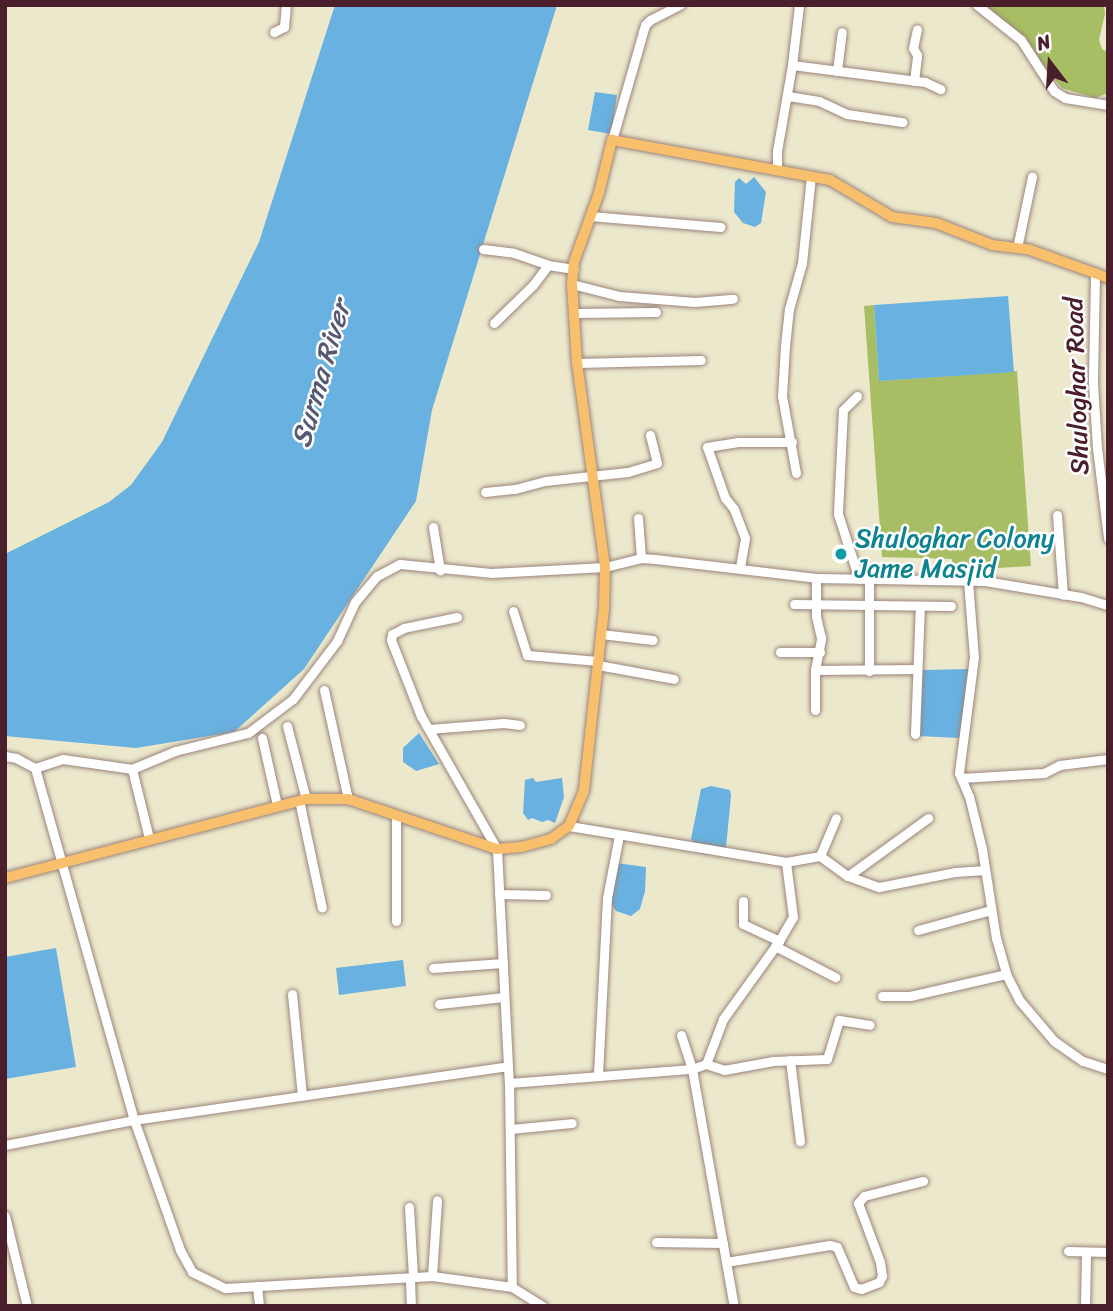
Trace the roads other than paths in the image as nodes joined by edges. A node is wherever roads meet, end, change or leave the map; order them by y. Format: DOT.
graph roads {
  1 [pos="286,5"];
  2 [pos="680,5"];
  3 [pos="799,5"];
  4 [pos="977,5"];
  5 [pos="917,29"];
  6 [pos="274,32"];
  7 [pos="842,32"];
  8 [pos="792,65"];
  9 [pos="837,71"];
  10 [pos="914,80"];
  11 [pos="940,89"];
  12 [pos="788,96"];
  13 [pos="1108,105"];
  14 [pos="902,122"];
  15 [pos="612,140"];
  16 [pos="777,169"];
  17 [pos="811,176"];
  18 [pos="1032,177"];
  19 [pos="590,216"];
  20 [pos="720,227"];
  21 [pos="1017,248"];
  22 [pos="483,249"];
  23 [pos="548,265"];
  24 [pos="574,269"];
  25 [pos="1095,275"];
  26 [pos="1108,278"];
  27 [pos="572,284"];
  28 [pos="733,299"];
  29 [pos="656,312"];
  30 [pos="575,313"];
  31 [pos="494,323"];
  32 [pos="701,360"];
  33 [pos="577,363"];
  34 [pos="857,396"];
  35 [pos="650,435"];
  36 [pos="792,442"];
  37 [pos="796,473"];
  38 [pos="594,477"];
  39 [pos="485,492"];
  40 [pos="1058,515"];
  41 [pos="638,518"];
  42 [pos="433,527"];
  43 [pos="1108,538"];
  44 [pos="641,558"];
  45 [pos="740,567"];
  46 [pos="605,568"];
  47 [pos="440,570"];
  48 [pos="816,579"];
  49 [pos="864,579"];
  50 [pos="968,581"];
  51 [pos="1063,595"];
  52 [pos="794,604"];
  53 [pos="816,604"];
  54 [pos="869,605"];
  55 [pos="1108,605"];
  56 [pos="920,606"];
  57 [pos="951,606"];
  58 [pos="513,611"];
  59 [pos="457,617"];
  60 [pos="601,634"];
  61 [pos="653,640"];
  62 [pos="780,652"];
  63 [pos="820,652"];
  64 [pos="598,663"];
  65 [pos="815,670"];
  66 [pos="918,670"];
  67 [pos="869,671"];
  68 [pos="674,678"];
  69 [pos="324,690"];
  70 [pos="815,710"];
  71 [pos="520,725"];
  72 [pos="287,726"];
  73 [pos="429,729"];
  74 [pos="915,734"];
  75 [pos="262,738"];
  76 [pos="5,756"];
  77 [pos="1108,760"];
  78 [pos="34,768"];
  79 [pos="132,769"];
  80 [pos="961,778"];
  81 [pos="348,799"];
  82 [pos="303,800"];
  83 [pos="277,805"];
  84 [pos="396,816"];
  85 [pos="836,818"];
  86 [pos="928,818"];
  87 [pos="569,826"];
  88 [pos="619,835"];
  89 [pos="149,838"];
  90 [pos="497,849"];
  91 [pos="820,856"];
  92 [pos="60,863"];
  93 [pos="786,863"];
  94 [pos="985,870"];
  95 [pos="848,876"];
  96 [pos="5,878"];
  97 [pos="499,894"];
  98 [pos="546,895"];
  99 [pos="743,901"];
  100 [pos="323,908"];
  101 [pos="991,910"];
  102 [pos="396,921"];
  103 [pos="918,930"];
  104 [pos="777,944"];
  105 [pos="503,963"];
  106 [pos="433,968"];
  107 [pos="1006,974"];
  108 [pos="835,977"];
  109 [pos="292,994"];
  110 [pos="882,996"];
  111 [pos="504,997"];
  112 [pos="439,1004"];
  113 [pos="870,1025"];
  114 [pos="681,1035"];
  115 [pos="790,1060"];
  116 [pos="706,1064"];
  117 [pos="507,1066"];
  118 [pos="692,1069"];
  119 [pos="1108,1069"];
  120 [pos="598,1075"];
  121 [pos="509,1083"];
  122 [pos="302,1096"];
  123 [pos="134,1120"];
  124 [pos="572,1123"];
  125 [pos="510,1129"];
  126 [pos="800,1141"];
  127 [pos="5,1145"];
  128 [pos="923,1181"];
  129 [pos="437,1200"];
  130 [pos="409,1207"];
  131 [pos="5,1216"];
  132 [pos="656,1242"];
  133 [pos="723,1242"];
  134 [pos="1068,1251"];
  135 [pos="1086,1252"];
  136 [pos="1108,1252"];
  137 [pos="726,1262"];
  138 [pos="432,1276"];
  139 [pos="411,1277"];
  140 [pos="257,1286"];
  141 [pos="512,1287"];
  142 [pos="27,1306"];
  143 [pos="259,1306"];
  144 [pos="411,1306"];
  145 [pos="542,1306"];
  146 [pos="734,1306"];
  147 [pos="1085,1306"];
  1 -- 6 [label="street"];
  2 -- 15 [label="street"];
  3 -- 8 [label="street"];
  4 -- 13 [label="street"];
  5 -- 10 [label="street"];
  7 -- 9 [label="street"];
  8 -- 9 [label="street"];
  8 -- 12 [label="street"];
  9 -- 10 [label="street"];
  10 -- 11 [label="street"];
  12 -- 14 [label="street"];
  12 -- 16 [label="street"];
  15 -- 16 [label="main road"];
  15 -- 19 [label="main road"];
  16 -- 17 [label="main road"];
  17 -- 21 [label="main road"];
  17 -- 36 [label="street"];
  18 -- 21 [label="street"];
  19 -- 20 [label="street"];
  19 -- 24 [label="main road"];
  21 -- 25 [label="main road"];
  22 -- 23 [label="street"];
  23 -- 24 [label="street"];
  23 -- 31 [label="street"];
  24 -- 27 [label="main road"];
  25 -- 26 [label="main road"];
  25 -- 43 [label="street, Shuloghar Road"];
  27 -- 28 [label="street"];
  27 -- 30 [label="main road"];
  29 -- 30 [label="street"];
  30 -- 33 [label="main road"];
  32 -- 33 [label="street"];
  33 -- 38 [label="main road"];
  34 -- 49 [label="street"];
  35 -- 38 [label="street"];
  36 -- 37 [label="street"];
  36 -- 45 [label="street"];
  38 -- 39 [label="street"];
  38 -- 46 [label="main road"];
  40 -- 51 [label="street"];
  41 -- 44 [label="street"];
  42 -- 47 [label="street"];
  44 -- 45 [label="street"];
  44 -- 46 [label="street"];
  45 -- 48 [label="street"];
  46 -- 47 [label="street"];
  46 -- 60 [label="main road"];
  47 -- 79 [label="street"];
  48 -- 49 [label="street"];
  48 -- 53 [label="street"];
  49 -- 50 [label="street"];
  49 -- 54 [label="street"];
  50 -- 51 [label="street"];
  50 -- 80 [label="street"];
  51 -- 55 [label="street"];
  52 -- 53 [label="street"];
  53 -- 54 [label="street"];
  53 -- 63 [label="street"];
  54 -- 56 [label="street"];
  54 -- 67 [label="street"];
  56 -- 57 [label="street"];
  56 -- 66 [label="street"];
  58 -- 64 [label="street"];
  59 -- 73 [label="street"];
  60 -- 61 [label="street"];
  60 -- 64 [label="main road"];
  62 -- 63 [label="street"];
  63 -- 65 [label="street"];
  64 -- 68 [label="street"];
  64 -- 87 [label="main road"];
  65 -- 67 [label="street"];
  65 -- 70 [label="street"];
  66 -- 67 [label="street"];
  66 -- 74 [label="street"];
  69 -- 81 [label="street"];
  71 -- 73 [label="street"];
  72 -- 82 [label="street"];
  73 -- 90 [label="street"];
  75 -- 83 [label="street"];
  76 -- 78 [label="street"];
  77 -- 80 [label="street"];
  78 -- 79 [label="street"];
  78 -- 92 [label="street"];
  79 -- 89 [label="street"];
  80 -- 94 [label="street"];
  81 -- 82 [label="main road"];
  81 -- 84 [label="main road"];
  82 -- 83 [label="main road"];
  82 -- 100 [label="street"];
  83 -- 89 [label="main road"];
  84 -- 90 [label="main road"];
  84 -- 102 [label="street"];
  85 -- 91 [label="street"];
  86 -- 95 [label="street"];
  87 -- 88 [label="street"];
  87 -- 90 [label="main road"];
  88 -- 93 [label="street"];
  88 -- 120 [label="street"];
  89 -- 92 [label="main road"];
  90 -- 97 [label="street"];
  91 -- 93 [label="street"];
  91 -- 95 [label="street"];
  92 -- 96 [label="main road"];
  92 -- 123 [label="street"];
  93 -- 104 [label="street"];
  94 -- 95 [label="street"];
  94 -- 101 [label="street"];
  97 -- 98 [label="street"];
  97 -- 105 [label="street"];
  99 -- 104 [label="street"];
  101 -- 103 [label="street"];
  101 -- 107 [label="street"];
  104 -- 108 [label="street"];
  104 -- 116 [label="street"];
  105 -- 106 [label="street"];
  105 -- 111 [label="street"];
  107 -- 110 [label="street"];
  107 -- 119 [label="street"];
  109 -- 122 [label="street"];
  111 -- 112 [label="street"];
  111 -- 117 [label="street"];
  113 -- 115 [label="street"];
  114 -- 118 [label="street"];
  115 -- 116 [label="street"];
  115 -- 126 [label="street"];
  116 -- 118 [label="street"];
  117 -- 121 [label="street"];
  117 -- 122 [label="street"];
  118 -- 120 [label="street"];
  118 -- 133 [label="street"];
  120 -- 121 [label="street"];
  121 -- 125 [label="street"];
  122 -- 123 [label="street"];
  123 -- 127 [label="street"];
  123 -- 140 [label="street"];
  124 -- 125 [label="street"];
  125 -- 141 [label="street"];
  128 -- 137 [label="street"];
  129 -- 138 [label="street"];
  130 -- 139 [label="street"];
  131 -- 142 [label="street"];
  132 -- 133 [label="street"];
  133 -- 137 [label="street"];
  134 -- 135 [label="street"];
  135 -- 136 [label="street"];
  135 -- 147 [label="street"];
  137 -- 146 [label="street"];
  138 -- 139 [label="street"];
  138 -- 141 [label="street"];
  139 -- 140 [label="street"];
  139 -- 144 [label="street"];
  140 -- 143 [label="street"];
  141 -- 145 [label="street"];
}
